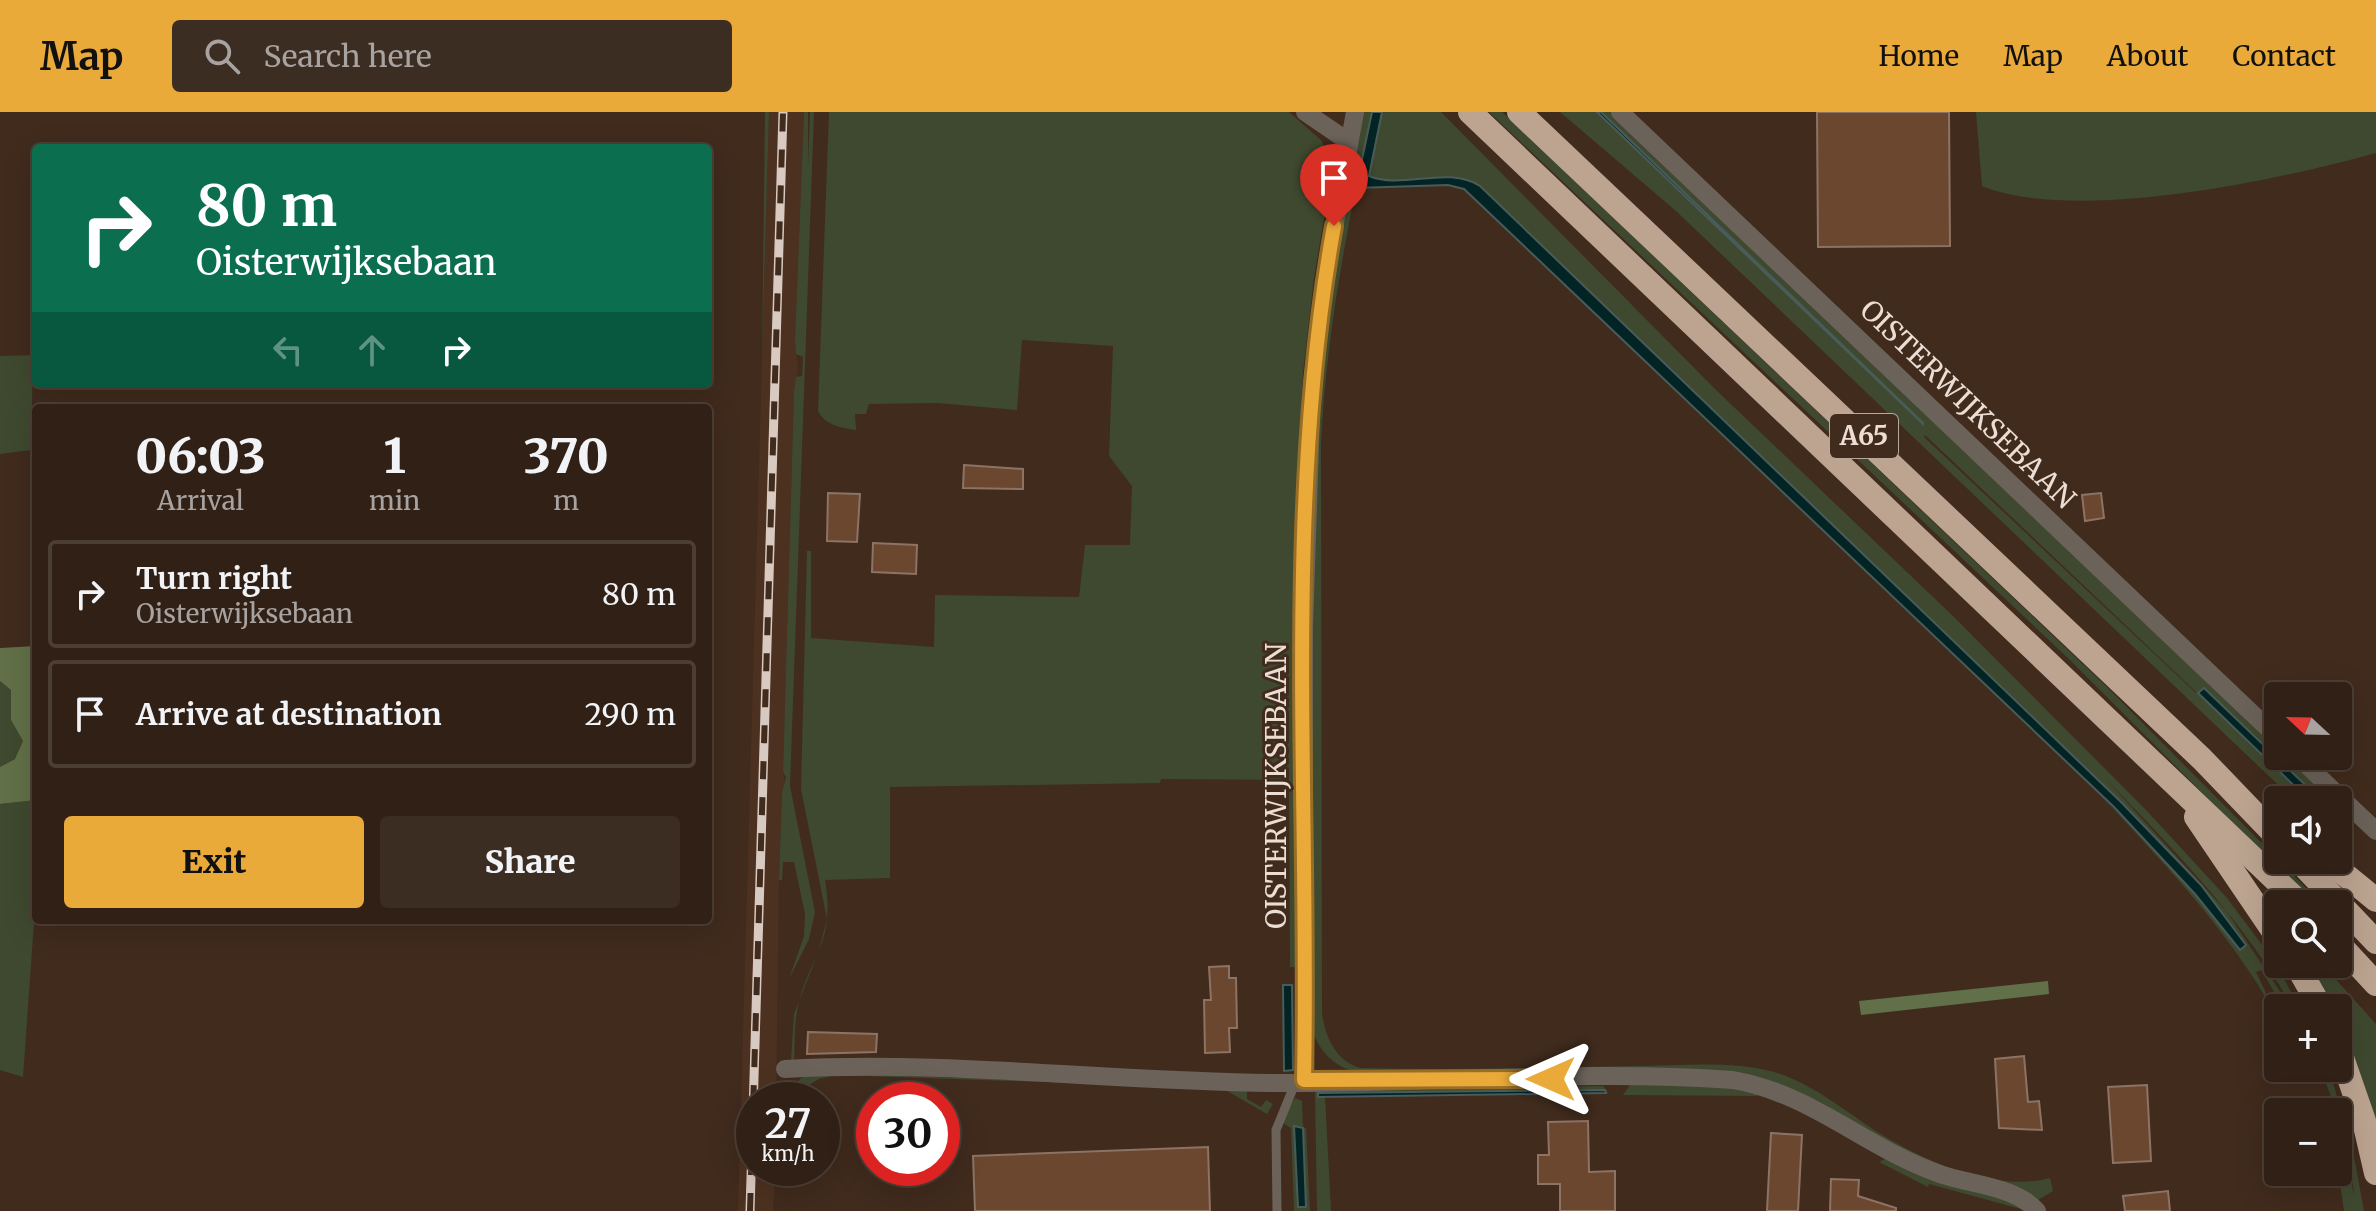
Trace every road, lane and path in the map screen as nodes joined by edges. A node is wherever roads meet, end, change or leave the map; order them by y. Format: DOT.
graph roads {
  1 [pos="1305,112"];
  2 [pos="1355,112"];
  3 [pos="1470,112"];
  4 [pos="1519,112"];
  5 [pos="1620,112"];
  6 [pos="1349,142"];
  7 [pos="2264,725"];
  8 [pos="2202,759"];
  9 [pos="2312,770"];
  10 [pos="2174,783"];
  11 [pos="2264,809"];
  12 [pos="2264,823"];
  13 [pos="2376,831"];
  14 [pos="2311,874"];
  15 [pos="2344,874"];
  16 [pos="2286,890"];
  17 [pos="2376,900"];
  18 [pos="2264,917"];
  19 [pos="2376,942"];
  20 [pos="2352,958"];
  21 [pos="2376,984"];
  22 [pos="785,1069"];
  23 [pos="1300,1081"];
  24 [pos="2350,1082"];
  25 [pos="2376,1173"];
  26 [pos="1277,1211"];
  27 [pos="2037,1211"];
  1 -- 6 [label="street"];
  2 -- 6 [label="street, OISTERWIJKSEBAAN"];
  3 -- 10 [label="highway, A65"];
  4 -- 8 [label="highway, A65"];
  5 -- 7 [label="street, OISTERWIJKSEBAAN"];
  6 -- 23 [label="street, OISTERWIJKSEBAAN"];
  8 -- 11 [label="highway, A65"];
  8 -- 12 [label="highway, A65"];
  9 -- 13 [label="street"];
  10 -- 16 [label="highway, A65"];
  10 -- 18 [label="highway, A65"];
  14 -- 19 [label="highway"];
  15 -- 17 [label="highway"];
  20 -- 21 [label="highway"];
  22 -- 23 [label="street"];
  23 -- 26 [label="lane"];
  23 -- 27 [label="street"];
  24 -- 25 [label="highway"];
}
